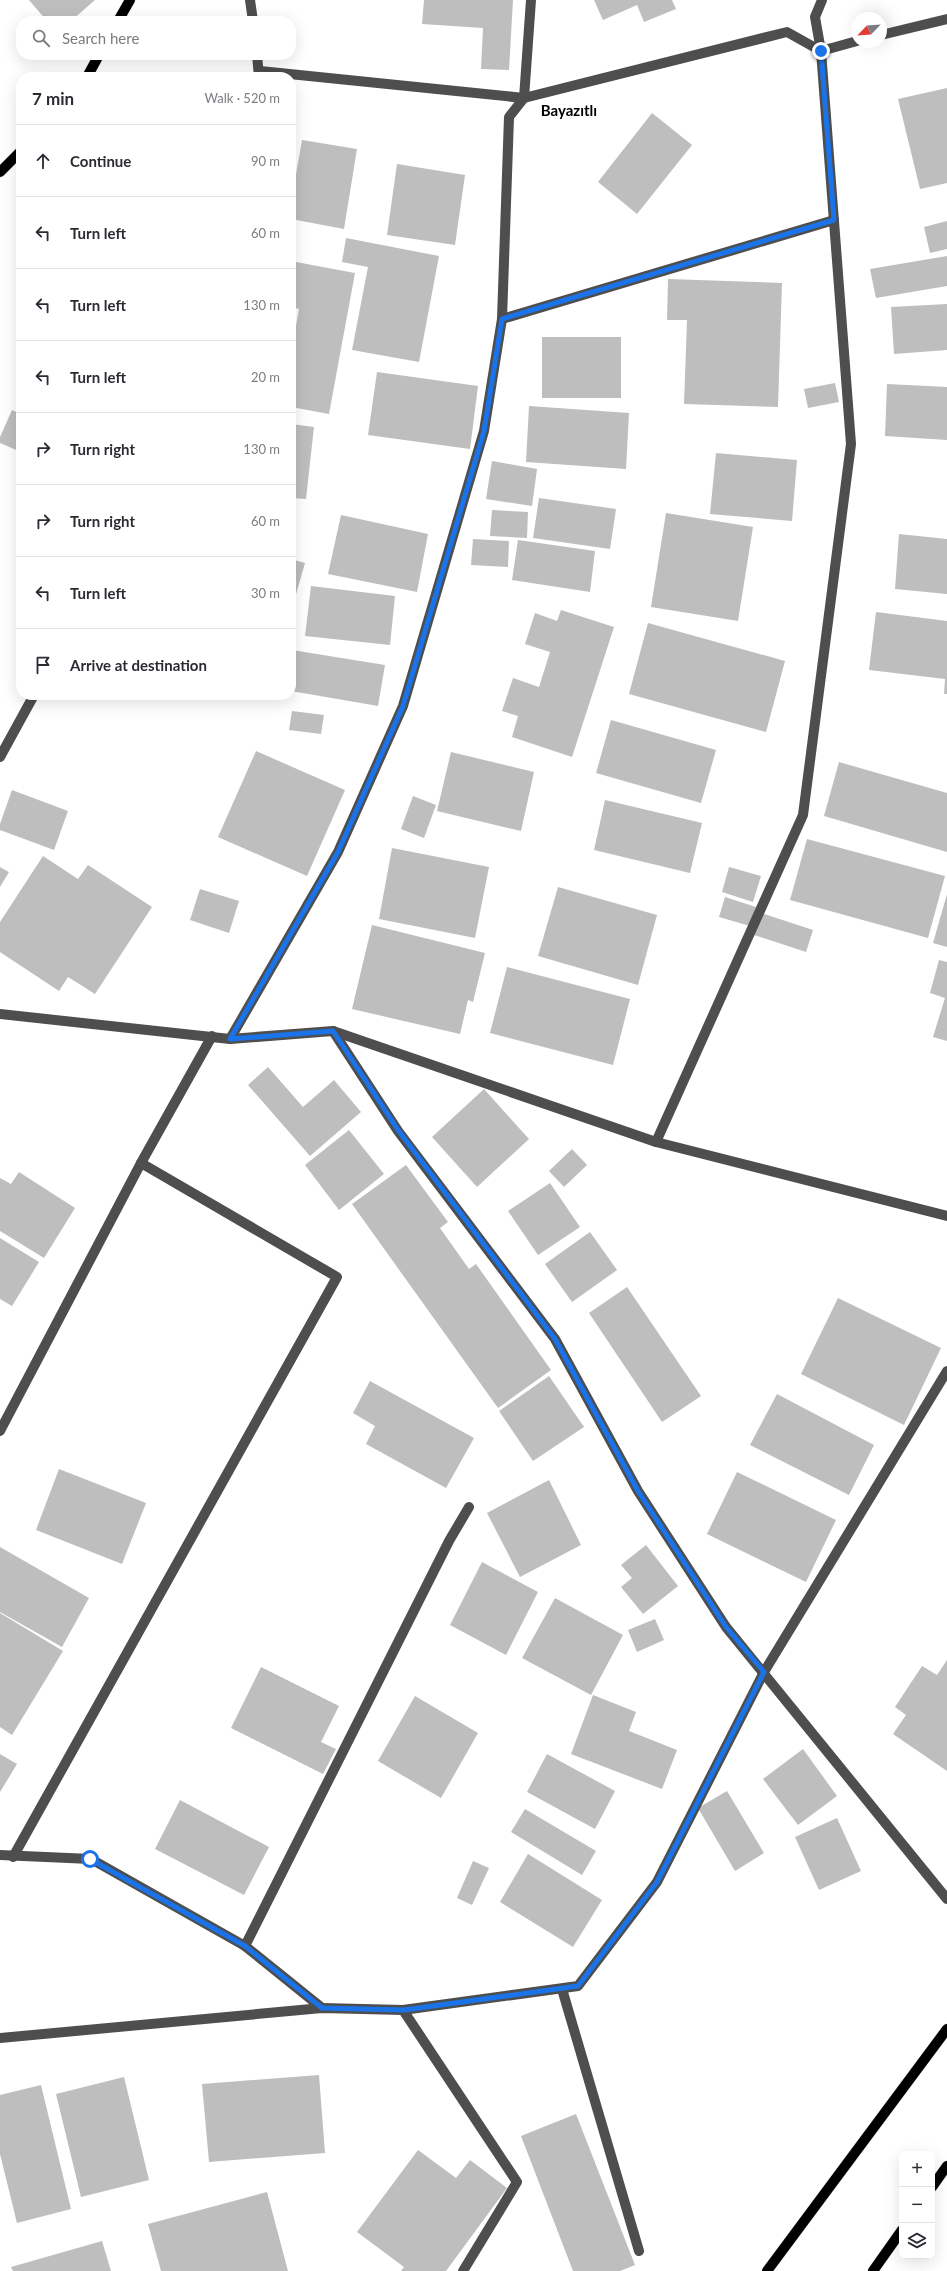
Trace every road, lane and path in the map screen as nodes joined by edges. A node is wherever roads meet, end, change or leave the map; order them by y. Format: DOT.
graph roads {
  1 [pos="130,0"];
  2 [pos="250,0"];
  3 [pos="531,0"];
  4 [pos="822,0"];
  5 [pos="121,16"];
  6 [pos="252,16"];
  7 [pos="947,19"];
  8 [pos="887,34"];
  9 [pos="851,44"];
  10 [pos="821,51"];
  11 [pos="96,60"];
  12 [pos="258,60"];
  13 [pos="90,72"];
  14 [pos="259,72"];
  15 [pos="296,77"];
  16 [pos="524,98"];
  17 [pos="16,156"];
  18 [pos="0,172"];
  19 [pos="834,220"];
  20 [pos="502,319"];
  21 [pos="31,700"];
  22 [pos="0,757"];
  23 [pos="0,1014"];
  24 [pos="333,1031"];
  25 [pos="212,1036"];
  26 [pos="230,1039"];
  27 [pos="656,1142"];
  28 [pos="141,1163"];
  29 [pos="947,1216"];
  30 [pos="947,1371"];
  31 [pos="0,1431"];
  32 [pos="469,1507"];
  33 [pos="764,1672"];
  34 [pos="0,1855"];
  35 [pos="12,1857"];
  36 [pos="947,1898"];
  37 [pos="245,1946"];
  38 [pos="562,1989"];
  39 [pos="322,2008"];
  40 [pos="404,2010"];
  41 [pos="947,2029"];
  42 [pos="0,2038"];
  43 [pos="947,2166"];
  44 [pos="935,2183"];
  45 [pos="899,2234"];
  46 [pos="639,2252"];
  47 [pos="464,2271"];
  48 [pos="768,2271"];
  49 [pos="873,2271"];
  1 -- 5 [label="main road"];
  2 -- 6 [label="street"];
  3 -- 16 [label="street"];
  4 -- 10 [label="street"];
  7 -- 8 [label="street"];
  9 -- 10 [label="street"];
  10 -- 16 [label="street"];
  10 -- 19 [label="street"];
  11 -- 13 [label="main road"];
  12 -- 14 [label="street"];
  15 -- 16 [label="street"];
  16 -- 20 [label="street"];
  17 -- 18 [label="main road"];
  19 -- 20 [label="street"];
  19 -- 27 [label="street"];
  20 -- 26 [label="street"];
  21 -- 22 [label="street"];
  23 -- 25 [label="street"];
  24 -- 26 [label="street"];
  24 -- 27 [label="street"];
  24 -- 33 [label="street"];
  25 -- 26 [label="street"];
  25 -- 28 [label="street"];
  27 -- 29 [label="street"];
  28 -- 31 [label="street"];
  28 -- 35 [label="street"];
  30 -- 33 [label="street"];
  32 -- 37 [label="street"];
  33 -- 36 [label="street"];
  33 -- 38 [label="street"];
  34 -- 35 [label="street"];
  35 -- 37 [label="street"];
  37 -- 39 [label="street"];
  38 -- 40 [label="street"];
  38 -- 46 [label="street"];
  39 -- 40 [label="street"];
  39 -- 42 [label="street"];
  40 -- 47 [label="street"];
  41 -- 48 [label="main road"];
  43 -- 44 [label="main road"];
  45 -- 49 [label="main road"];
}
